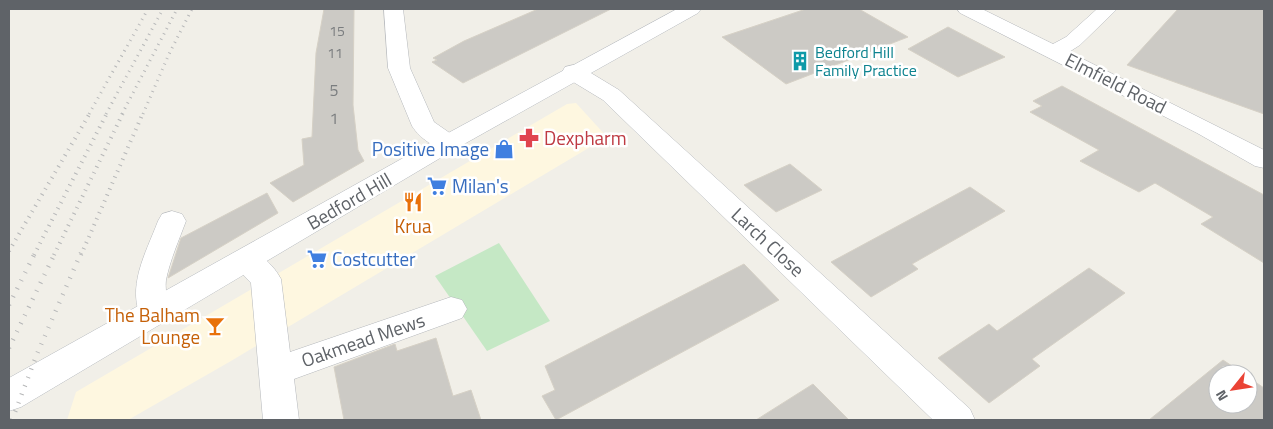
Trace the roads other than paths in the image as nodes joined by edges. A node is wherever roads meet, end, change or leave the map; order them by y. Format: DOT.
graph roads {
  1 [pos="393,9"];
  2 [pos="691,9"];
  3 [pos="967,9"];
  4 [pos="1108,9"];
  5 [pos="1054,52"];
  6 [pos="573,72"];
  7 [pos="448,143"];
  8 [pos="1264,160"];
  9 [pos="172,221"];
  10 [pos="248,260"];
  11 [pos="450,309"];
  12 [pos="154,313"];
  13 [pos="276,371"];
  14 [pos="9,396"];
  15 [pos="282,420"];
  16 [pos="957,420"];
  1 -- 7 [label="street"];
  2 -- 6 [label="street, Bedford Hill"];
  3 -- 5 [label="street, Elmfield Road"];
  4 -- 5 [label="street"];
  5 -- 8 [label="street, Elmfield Road"];
  6 -- 7 [label="street, Bedford Hill"];
  6 -- 16 [label="street, Larch Close"];
  7 -- 10 [label="street, Bedford Hill"];
  9 -- 12 [label="street"];
  10 -- 12 [label="street, Bedford Hill"];
  10 -- 13 [label="street"];
  11 -- 13 [label="street, Oakmead Mews"];
  12 -- 14 [label="street, Bedford Hill"];
  13 -- 15 [label="street"];
}
